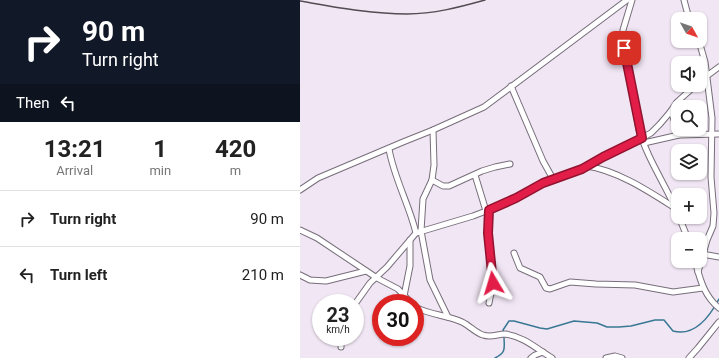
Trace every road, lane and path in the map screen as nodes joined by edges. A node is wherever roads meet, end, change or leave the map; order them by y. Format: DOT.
graph roads {
  1 [pos="627,0"];
  2 [pos="632,0"];
  3 [pos="684,0"];
  4 [pos="687,12"];
  5 [pos="719,67"];
  6 [pos="707,76"];
  7 [pos="510,86"];
  8 [pos="688,92"];
  9 [pos="679,100"];
  10 [pos="671,111"];
  11 [pos="433,130"];
  12 [pos="707,134"];
  13 [pos="712,134"];
  14 [pos="719,134"];
  15 [pos="673,136"];
  16 [pos="643,141"];
  17 [pos="389,149"];
  18 [pos="510,164"];
  19 [pos="586,166"];
  20 [pos="475,175"];
  21 [pos="554,179"];
  22 [pos="432,180"];
  23 [pos="300,190"];
  24 [pos="671,199"];
  25 [pos="671,207"];
  26 [pos="487,210"];
  27 [pos="300,230"];
  28 [pos="419,232"];
  29 [pos="410,240"];
  30 [pos="707,241"];
  31 [pos="514,253"];
  32 [pos="707,255"];
  33 [pos="719,257"];
  34 [pos="697,268"];
  35 [pos="699,268"];
  36 [pos="366,270"];
  37 [pos="698,272"];
  38 [pos="300,275"];
  39 [pos="377,278"];
  40 [pos="703,288"];
  41 [pos="362,294"];
  42 [pos="402,294"];
  43 [pos="404,294"];
  44 [pos="489,303"];
  45 [pos="719,308"];
  46 [pos="424,311"];
  47 [pos="448,317"];
  48 [pos="719,322"];
  49 [pos="543,352"];
  50 [pos="530,358"];
  51 [pos="552,358"];
  52 [pos="606,358"];
  53 [pos="622,358"];
  54 [pos="689,358"];
  1 -- 7 [label="street"];
  2 -- 16 [label="street"];
  3 -- 4 [label="street"];
  5 -- 6 [label="street"];
  6 -- 13 [label="street"];
  7 -- 11 [label="street"];
  7 -- 21 [label="street"];
  8 -- 9 [label="street"];
  10 -- 16 [label="street"];
  11 -- 17 [label="street"];
  11 -- 22 [label="street"];
  12 -- 13 [label="street"];
  13 -- 14 [label="street"];
  13 -- 30 [label="street"];
  15 -- 16 [label="street"];
  16 -- 19 [label="street"];
  16 -- 24 [label="street"];
  17 -- 23 [label="street"];
  17 -- 28 [label="street"];
  18 -- 20 [label="street"];
  19 -- 21 [label="street"];
  19 -- 25 [label="street"];
  20 -- 22 [label="street"];
  20 -- 26 [label="street"];
  21 -- 26 [label="street"];
  22 -- 28 [label="street"];
  26 -- 28 [label="street"];
  26 -- 44 [label="street"];
  27 -- 36 [label="street"];
  28 -- 29 [label="street"];
  28 -- 47 [label="street"];
  29 -- 39 [label="street"];
  29 -- 43 [label="street"];
  31 -- 40 [label="street"];
  32 -- 33 [label="street"];
  34 -- 37 [label="street"];
  35 -- 37 [label="street"];
  36 -- 38 [label="street"];
  36 -- 39 [label="street"];
  37 -- 40 [label="street"];
  39 -- 41 [label="street"];
  39 -- 42 [label="street"];
  40 -- 45 [label="street"];
  46 -- 47 [label="street"];
  47 -- 49 [label="street"];
  48 -- 54 [label="street"];
  49 -- 50 [label="street"];
  49 -- 51 [label="street"];
  52 -- 53 [label="street"];
}
